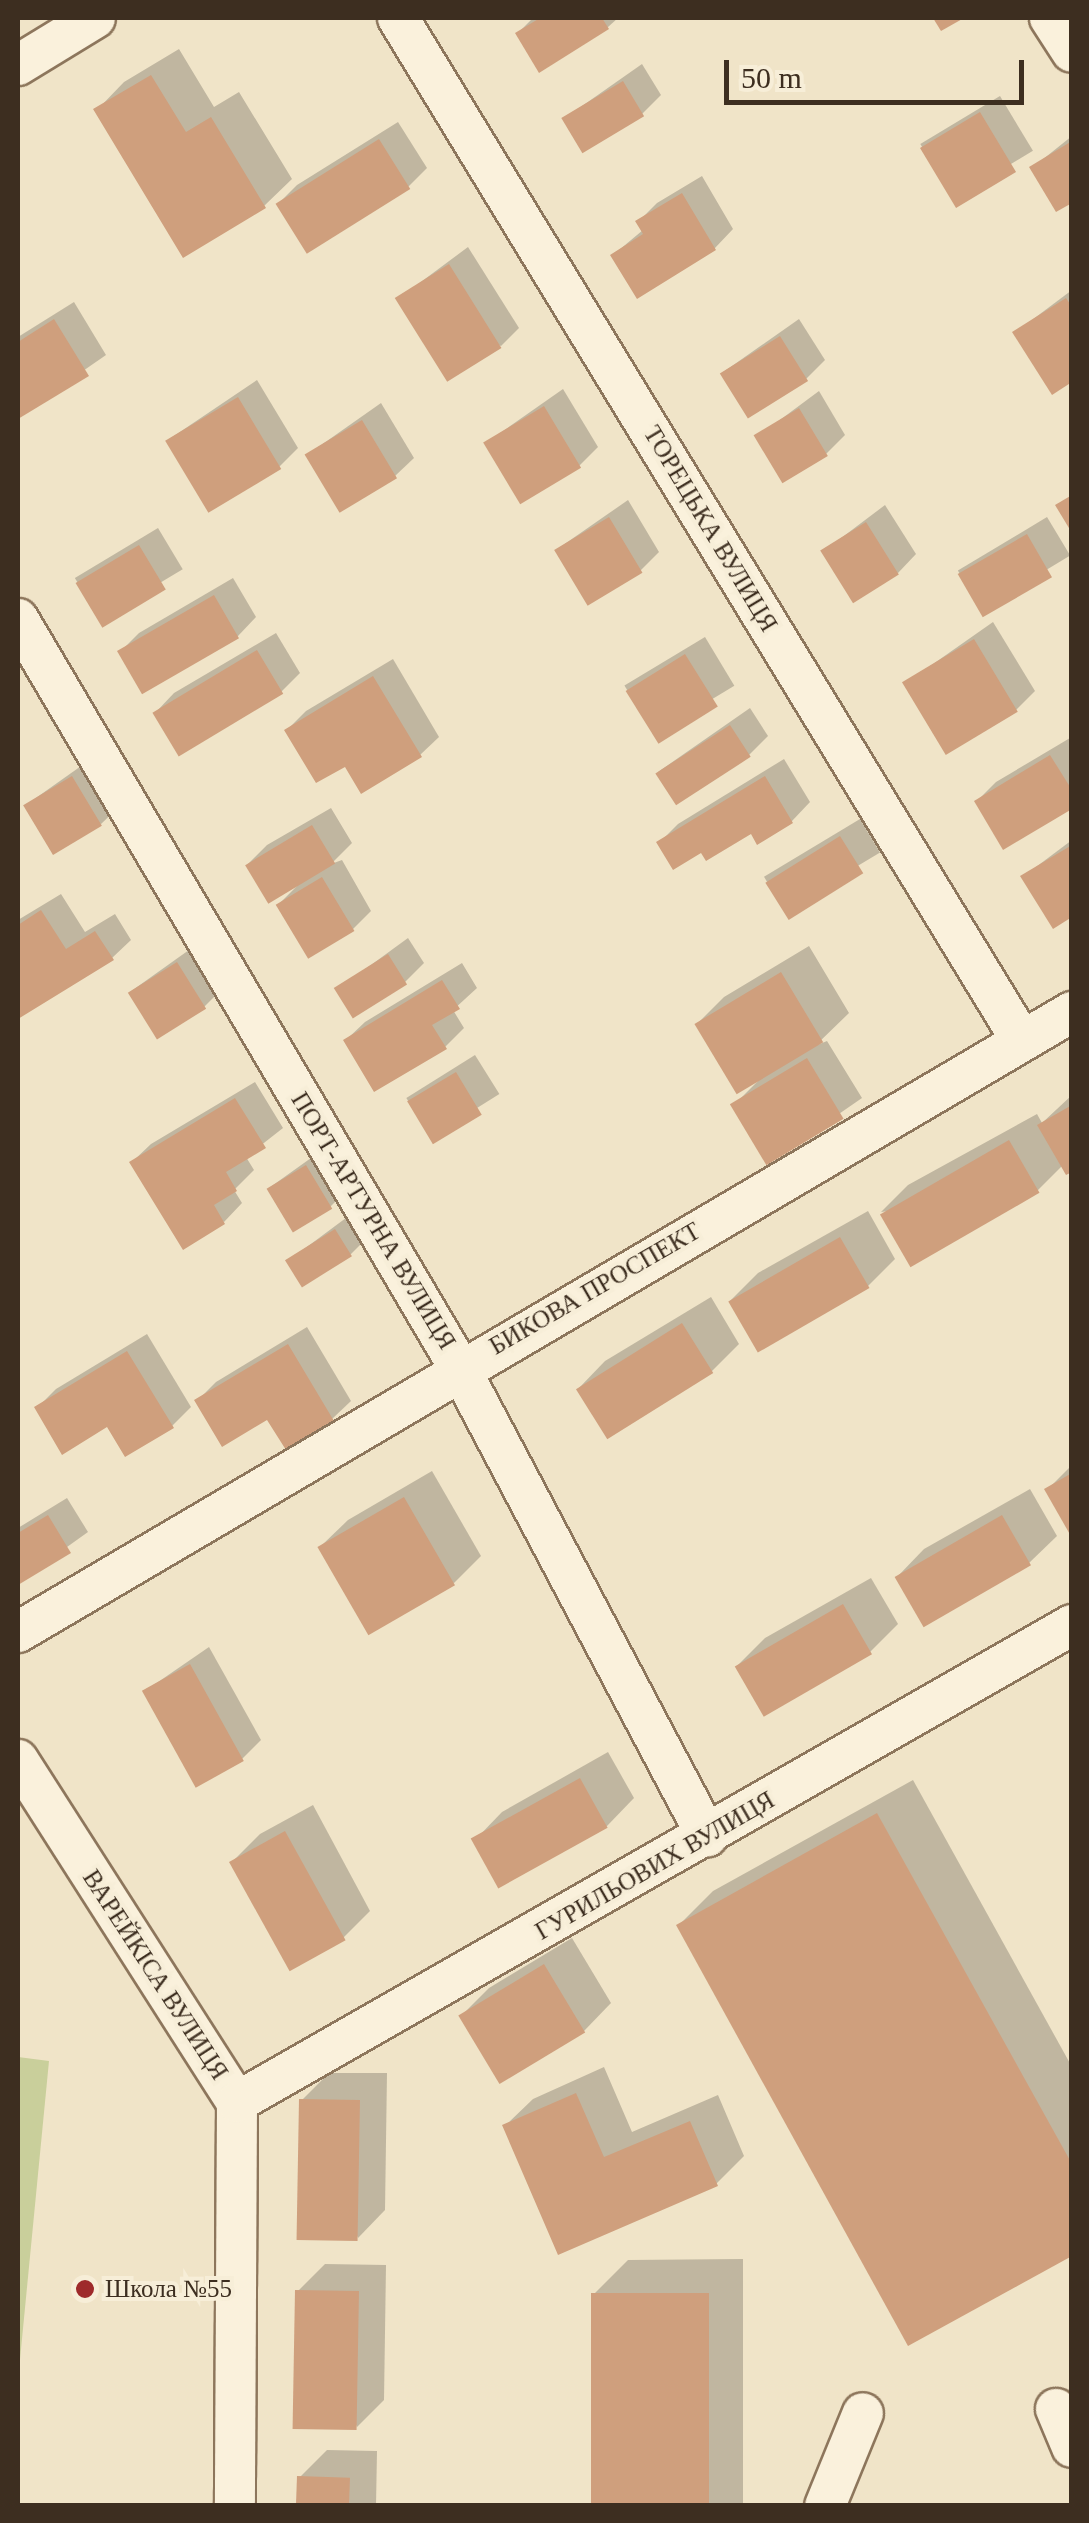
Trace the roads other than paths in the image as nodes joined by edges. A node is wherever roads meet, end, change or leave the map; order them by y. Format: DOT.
graph roads {
  1 [pos="95,18"];
  2 [pos="398,18"];
  3 [pos="1050,18"];
  4 [pos="1072,52"];
  5 [pos="18,65"];
  6 [pos="18,619"];
  7 [pos="1072,1012"];
  8 [pos="1022,1041"];
  9 [pos="460,1368"];
  10 [pos="18,1632"];
  11 [pos="1063,1641"];
  12 [pos="18,1760"];
  13 [pos="707,1836"];
  14 [pos="236,2102"];
  15 [pos="1056,2410"];
  16 [pos="863,2413"];
  17 [pos="1072,2447"];
  18 [pos="234,2506"];
  19 [pos="825,2506"];
  1 -- 5 [label="street"];
  2 -- 8 [label="street, ТОРЕЦЬКА ВУЛИЦЯ"];
  3 -- 4 [label="street"];
  6 -- 9 [label="street, ПОРТ-АРТУРНА ВУЛИЦЯ"];
  7 -- 8 [label="street, БИКОВА ПРОСПЕКТ"];
  8 -- 9 [label="street, БИКОВА ПРОСПЕКТ"];
  9 -- 10 [label="street, БИКОВА ПРОСПЕКТ"];
  9 -- 13 [label="street, ПОРТ-АРТУРНА ВУЛИЦЯ"];
  11 -- 13 [label="street, ГУРИЛЬОВИХ ВУЛИЦЯ"];
  12 -- 14 [label="street, ВАРЕЙКІСА ВУЛИЦЯ"];
  13 -- 14 [label="street, ГУРИЛЬОВИХ ВУЛИЦЯ"];
  14 -- 18 [label="street, ВАРЕЙКІСА ВУЛИЦЯ"];
  15 -- 17 [label="street"];
  16 -- 19 [label="street"];
}
